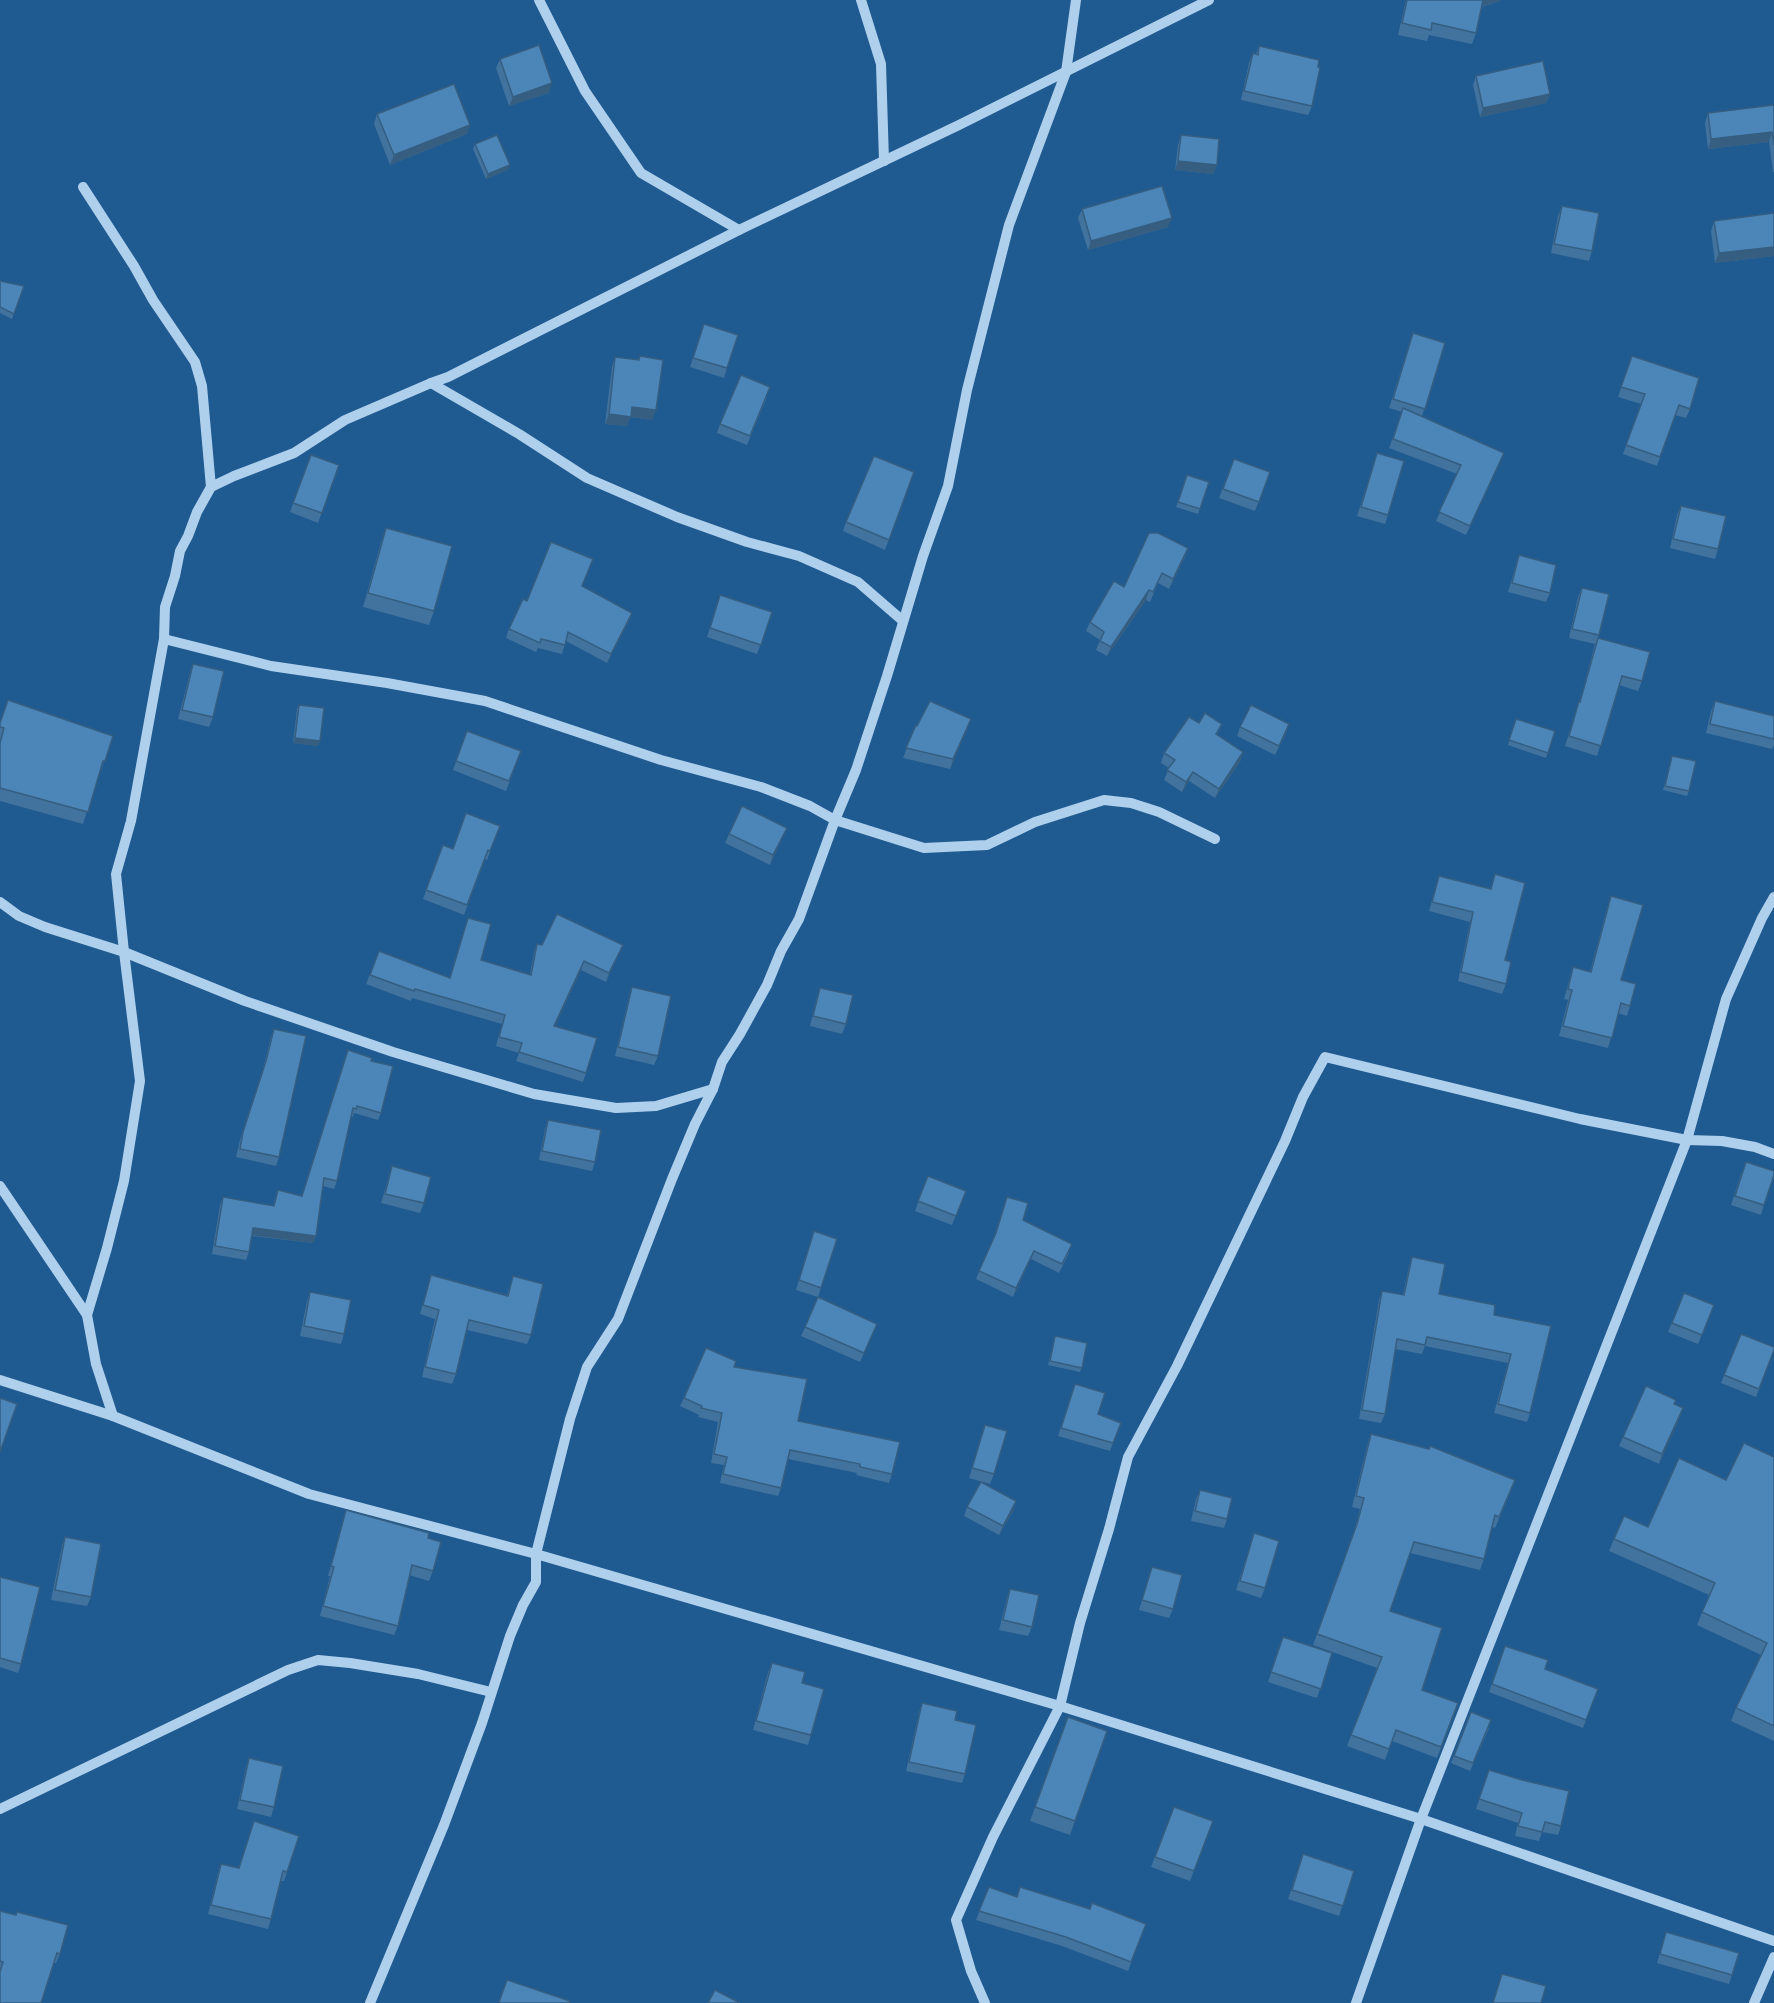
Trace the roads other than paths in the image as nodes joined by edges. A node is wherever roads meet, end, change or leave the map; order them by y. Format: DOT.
graph roads {
  1 [pos="539,0"];
  2 [pos="861,0"];
  3 [pos="1076,0"];
  4 [pos="1209,0"];
  5 [pos="1066,72"];
  6 [pos="884,161"];
  7 [pos="83,187"];
  8 [pos="738,230"];
  9 [pos="430,383"];
  10 [pos="211,487"];
  11 [pos="903,621"];
  12 [pos="164,639"];
  13 [pos="835,820"];
  14 [pos="1215,839"];
  15 [pos="1774,897"];
  16 [pos="0,902"];
  17 [pos="124,952"];
  18 [pos="713,1089"];
  19 [pos="1687,1140"];
  20 [pos="1774,1154"];
  21 [pos="0,1186"];
  22 [pos="87,1315"];
  23 [pos="0,1380"];
  24 [pos="113,1416"];
  25 [pos="536,1554"];
  26 [pos="491,1692"];
  27 [pos="1060,1706"];
  28 [pos="0,1809"];
  29 [pos="1420,1819"];
  30 [pos="1774,1941"];
  31 [pos="1774,1958"];
  32 [pos="370,2003"];
  33 [pos="985,2003"];
  34 [pos="1356,2003"];
  35 [pos="1754,2003"];
  1 -- 8 [label="street"];
  2 -- 6 [label="street"];
  3 -- 5 [label="street"];
  4 -- 5 [label="street"];
  5 -- 6 [label="street"];
  5 -- 11 [label="street"];
  6 -- 8 [label="street"];
  7 -- 10 [label="street"];
  8 -- 9 [label="street"];
  9 -- 10 [label="street"];
  9 -- 11 [label="street"];
  10 -- 12 [label="street"];
  11 -- 13 [label="street"];
  12 -- 13 [label="street"];
  12 -- 17 [label="street"];
  13 -- 14 [label="street"];
  13 -- 18 [label="street"];
  15 -- 19 [label="street"];
  16 -- 17 [label="street"];
  17 -- 18 [label="street"];
  17 -- 22 [label="street"];
  18 -- 25 [label="street"];
  19 -- 20 [label="street"];
  19 -- 27 [label="street"];
  19 -- 29 [label="street"];
  21 -- 22 [label="street"];
  22 -- 24 [label="street"];
  23 -- 24 [label="street"];
  24 -- 25 [label="street"];
  25 -- 26 [label="street"];
  25 -- 27 [label="street"];
  26 -- 28 [label="street"];
  26 -- 32 [label="street"];
  27 -- 29 [label="street"];
  27 -- 33 [label="street"];
  29 -- 30 [label="street"];
  29 -- 34 [label="street"];
  31 -- 35 [label="street"];
}
